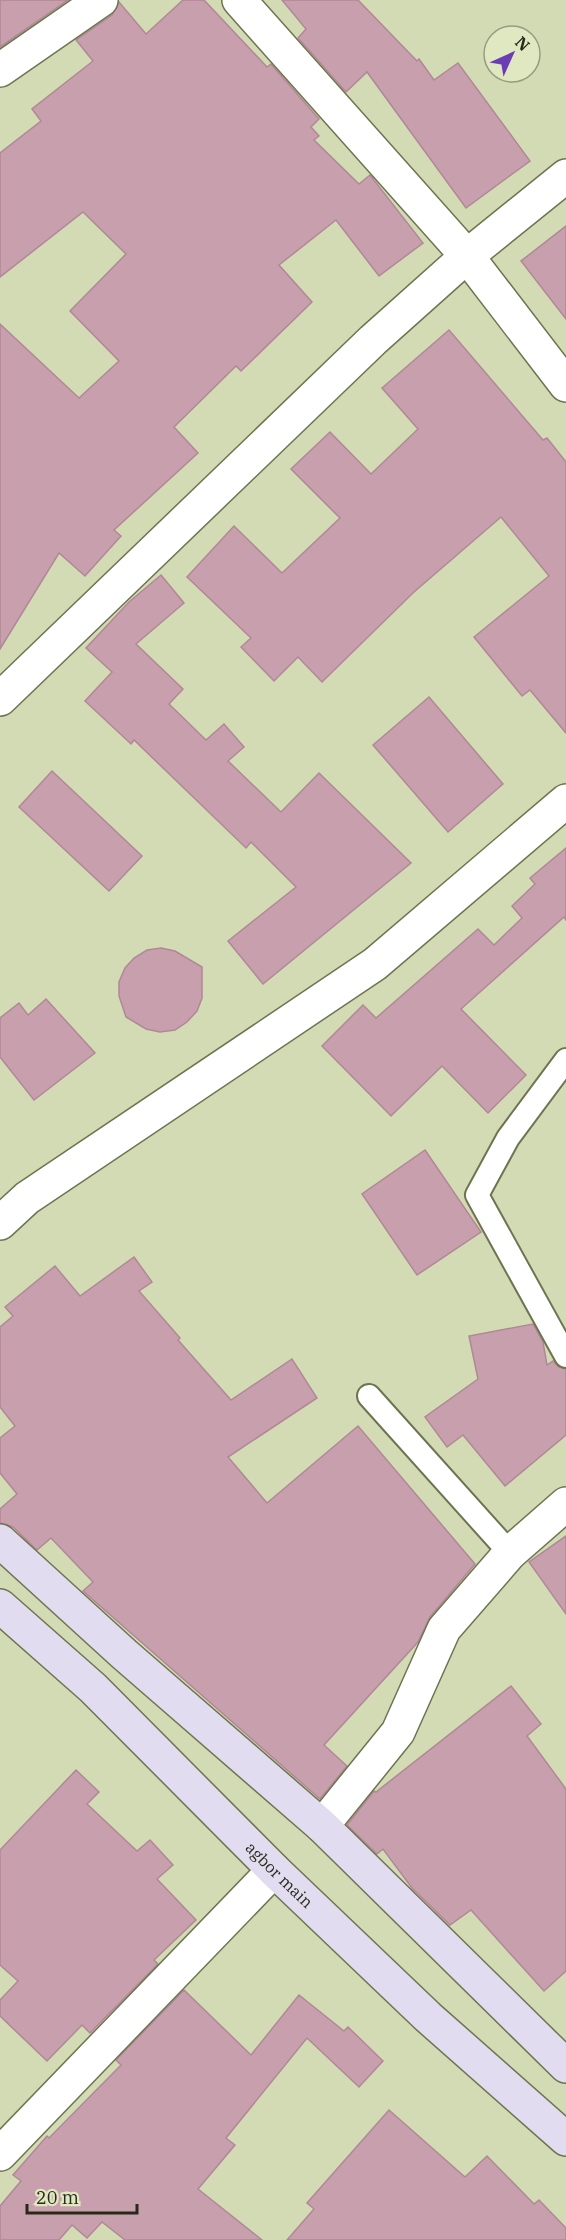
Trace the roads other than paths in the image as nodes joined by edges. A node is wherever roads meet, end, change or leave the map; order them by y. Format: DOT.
graph roads {
  1 [pos="101,0"];
  2 [pos="239,0"];
  3 [pos="0,70"];
  4 [pos="566,176"];
  5 [pos="467,256"];
  6 [pos="566,385"];
  7 [pos="0,699"];
  8 [pos="566,801"];
  9 [pos="566,1060"];
  10 [pos="0,1223"];
  11 [pos="566,1356"];
  12 [pos="369,1396"];
  13 [pos="566,1504"];
  14 [pos="0,1541"];
  15 [pos="510,1553"];
  16 [pos="0,1606"];
  17 [pos="124,1654"];
  18 [pos="93,1688"];
  19 [pos="322,1826"];
  20 [pos="274,1870"];
  21 [pos="566,2066"];
  22 [pos="566,2139"];
  23 [pos="0,2154"];
  1 -- 3 [label="street"];
  2 -- 5 [label="street"];
  4 -- 5 [label="street"];
  5 -- 6 [label="street"];
  5 -- 7 [label="street"];
  8 -- 10 [label="street"];
  9 -- 11 [label="lane"];
  12 -- 15 [label="lane"];
  13 -- 15 [label="street"];
  14 -- 17 [label="main road"];
  15 -- 19 [label="street"];
  16 -- 18 [label="main road, agbor main"];
  17 -- 18 [label="main road"];
  17 -- 19 [label="main road"];
  18 -- 20 [label="main road, agbor main"];
  19 -- 21 [label="main road"];
  20 -- 22 [label="main road, agbor main"];
  20 -- 23 [label="street"];
}
